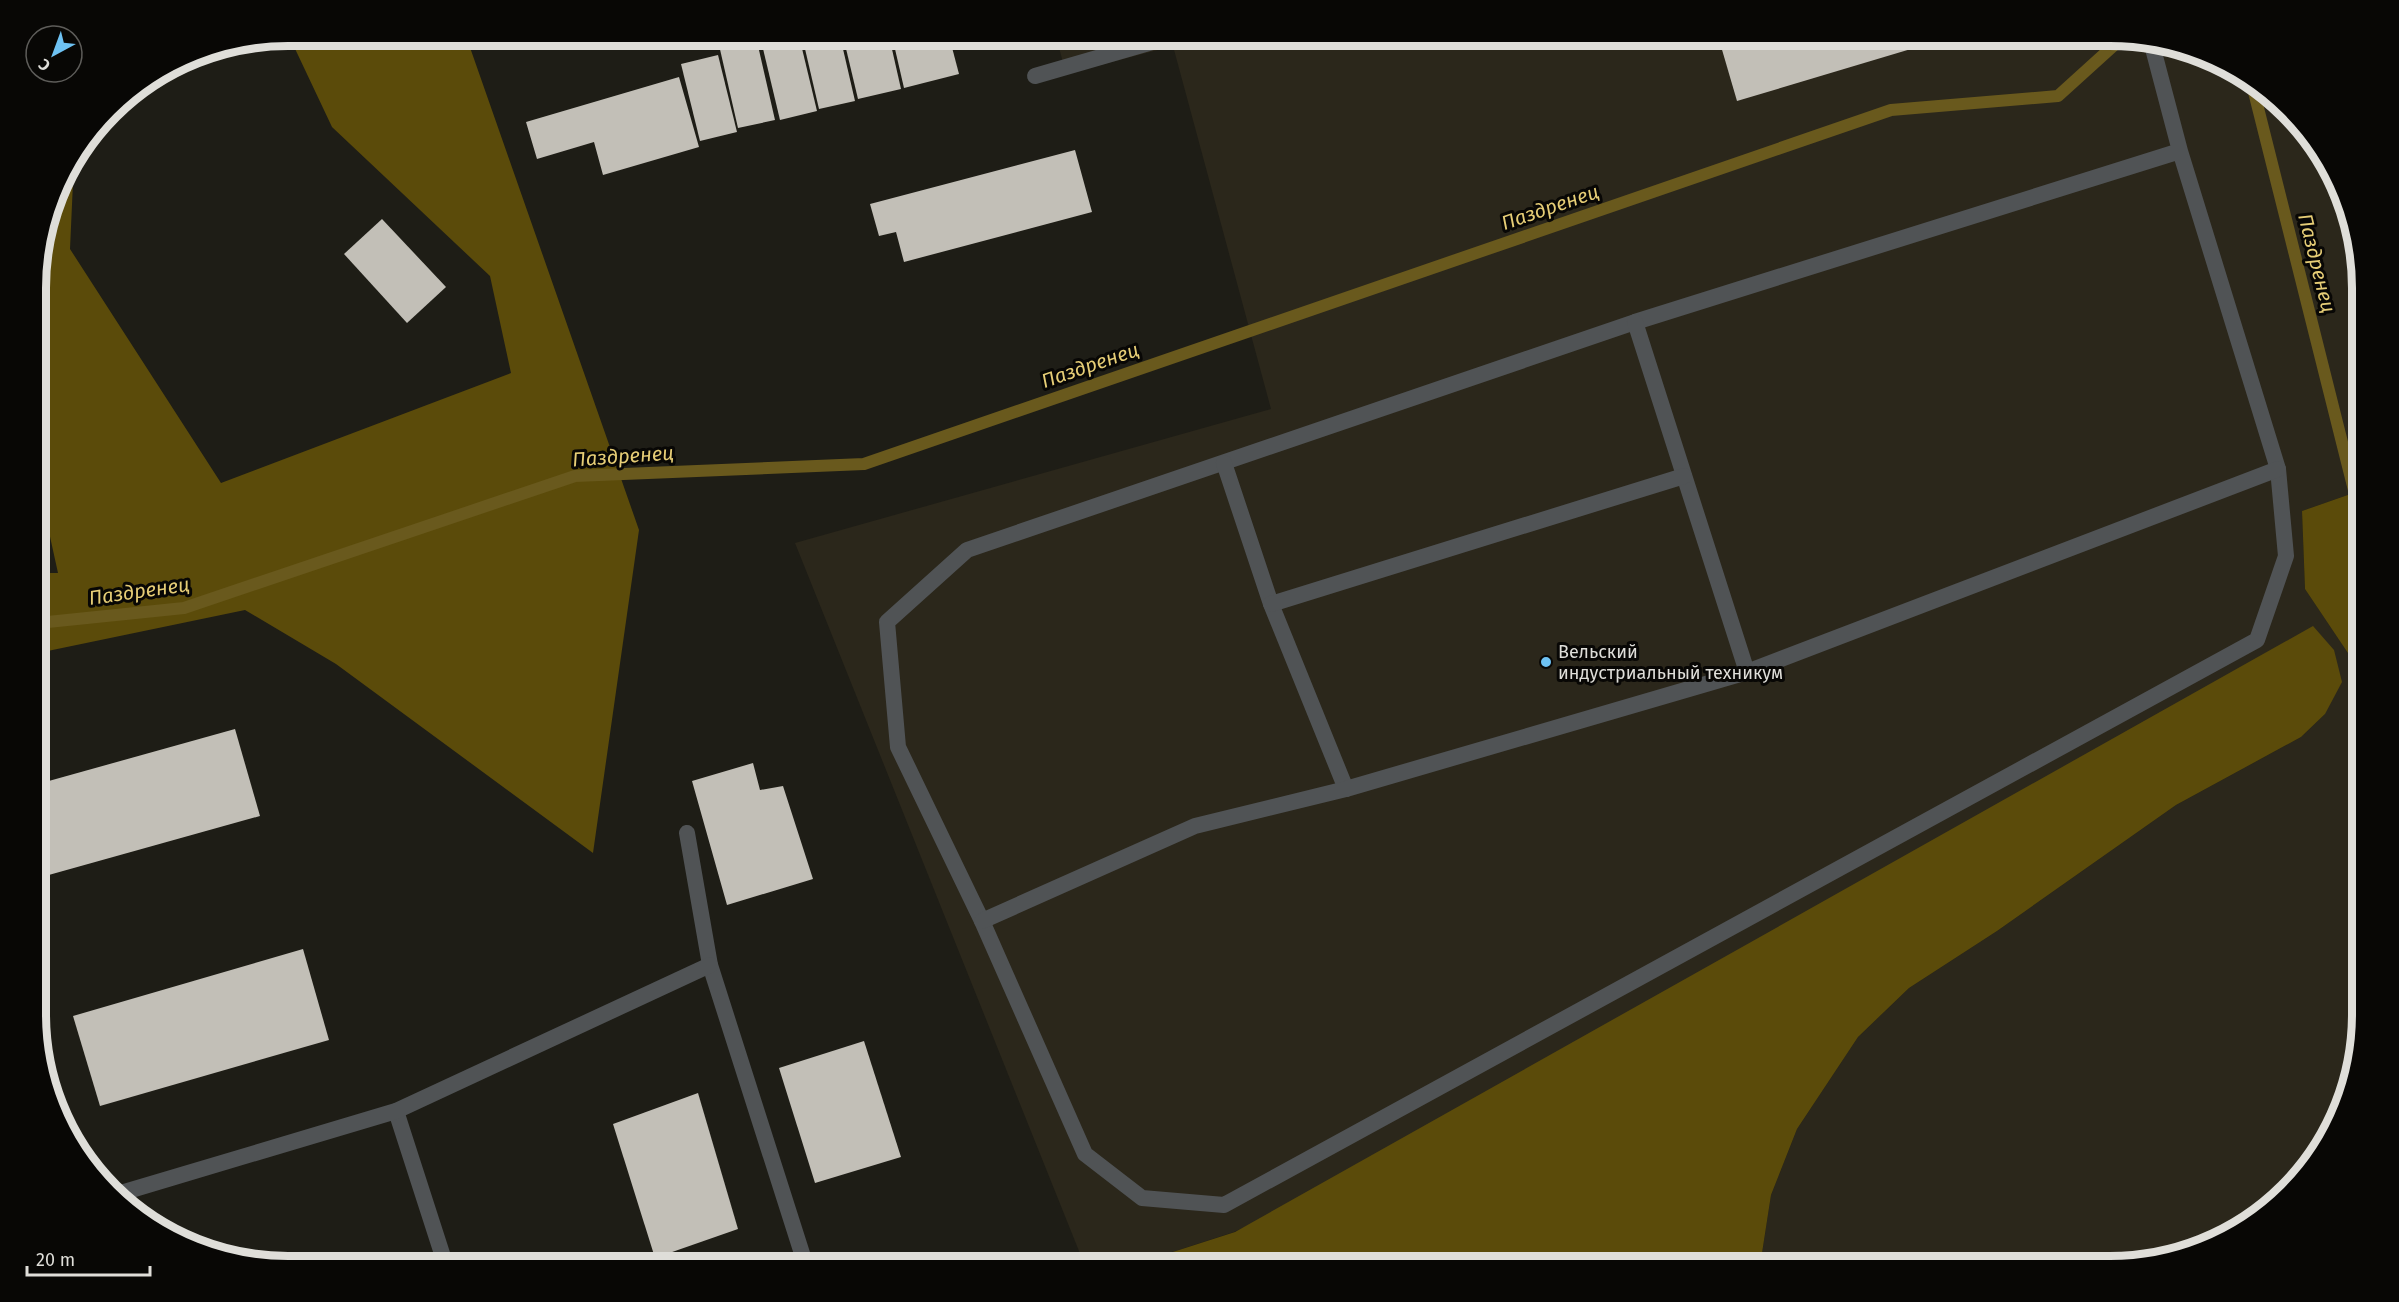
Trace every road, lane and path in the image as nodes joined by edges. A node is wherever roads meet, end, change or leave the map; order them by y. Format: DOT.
graph roads {
  1 [pos="1138,46"];
  2 [pos="2153,50"];
  3 [pos="1035,76"];
  4 [pos="2180,151"];
  5 [pos="1635,322"];
  6 [pos="1224,463"];
  7 [pos="2278,469"];
  8 [pos="1684,476"];
  9 [pos="1271,604"];
  10 [pos="1747,672"];
  11 [pos="1346,789"];
  12 [pos="687,833"];
  13 [pos="982,921"];
  14 [pos="710,965"];
  15 [pos="396,1111"];
  16 [pos="125,1192"];
  17 [pos="443,1256"];
  18 [pos="803,1256"];
  1 -- 3 [label="lane"];
  2 -- 4 [label="lane"];
  4 -- 5 [label="lane"];
  4 -- 7 [label="lane"];
  5 -- 6 [label="lane"];
  5 -- 8 [label="lane"];
  6 -- 9 [label="lane"];
  6 -- 13 [label="lane"];
  7 -- 10 [label="lane"];
  7 -- 13 [label="lane"];
  8 -- 9 [label="lane"];
  8 -- 10 [label="lane"];
  9 -- 11 [label="lane"];
  10 -- 11 [label="lane"];
  11 -- 13 [label="lane"];
  12 -- 14 [label="lane"];
  14 -- 15 [label="lane"];
  14 -- 18 [label="lane"];
  15 -- 16 [label="lane"];
  15 -- 17 [label="lane"];
}
